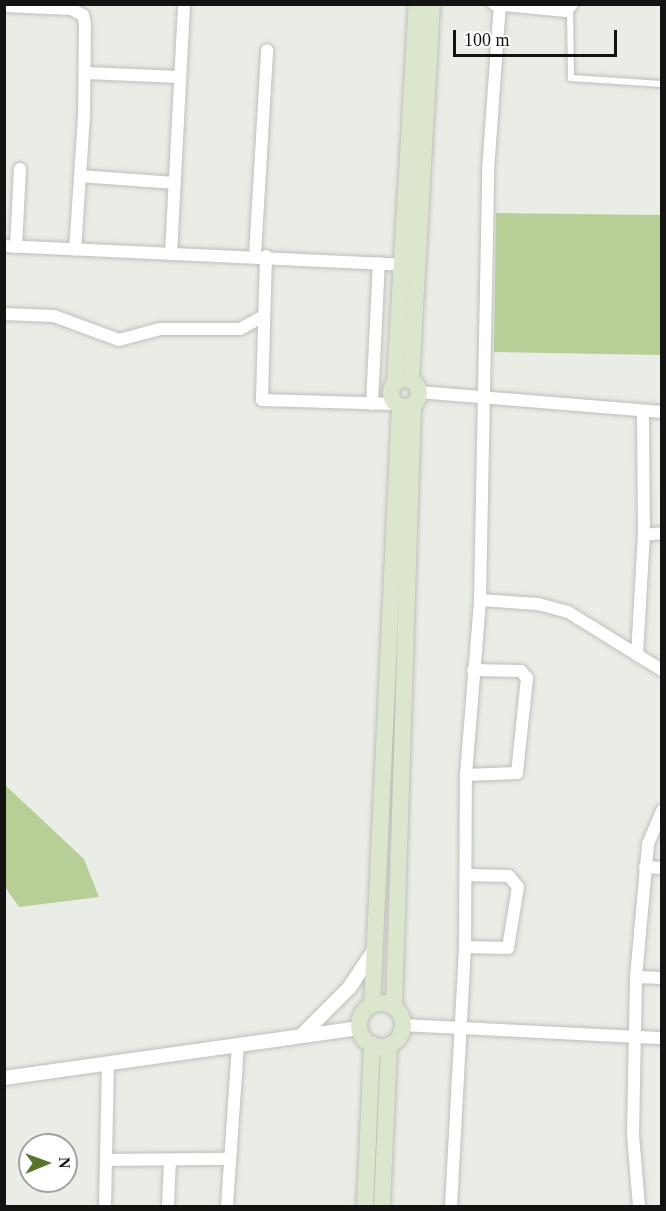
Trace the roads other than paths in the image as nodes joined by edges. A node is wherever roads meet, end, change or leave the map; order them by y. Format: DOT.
graph roads {
  1 [pos="184,4"];
  2 [pos="417,4"];
  3 [pos="432,4"];
  4 [pos="495,4"];
  5 [pos="500,5"];
  6 [pos="4,6"];
  7 [pos="571,7"];
  8 [pos="267,50"];
  9 [pos="86,73"];
  10 [pos="180,77"];
  11 [pos="662,84"];
  12 [pos="20,169"];
  13 [pos="80,176"];
  14 [pos="175,183"];
  15 [pos="10,246"];
  16 [pos="75,249"];
  17 [pos="171,254"];
  18 [pos="261,256"];
  19 [pos="379,263"];
  20 [pos="403,265"];
  21 [pos="4,314"];
  22 [pos="262,317"];
  23 [pos="406,395"];
  24 [pos="484,400"];
  25 [pos="372,404"];
  26 [pos="643,412"];
  27 [pos="662,412"];
  28 [pos="662,533"];
  29 [pos="644,535"];
  30 [pos="480,600"];
  31 [pos="637,655"];
  32 [pos="474,669"];
  33 [pos="662,670"];
  34 [pos="466,775"];
  35 [pos="662,811"];
  36 [pos="645,867"];
  37 [pos="662,868"];
  38 [pos="466,875"];
  39 [pos="377,946"];
  40 [pos="465,947"];
  41 [pos="636,977"];
  42 [pos="662,978"];
  43 [pos="372,1005"];
  44 [pos="394,1006"];
  45 [pos="403,1025"];
  46 [pos="458,1027"];
  47 [pos="360,1028"];
  48 [pos="301,1036"];
  49 [pos="635,1036"];
  50 [pos="662,1038"];
  51 [pos="238,1044"];
  52 [pos="372,1044"];
  53 [pos="389,1045"];
  54 [pos="108,1063"];
  55 [pos="4,1078"];
  56 [pos="229,1159"];
  57 [pos="106,1160"];
  58 [pos="170,1161"];
  59 [pos="105,1206"];
  60 [pos="168,1206"];
  61 [pos="227,1206"];
  62 [pos="365,1206"];
  63 [pos="382,1206"];
  64 [pos="451,1206"];
  65 [pos="639,1206"];
  1 -- 10 [label="street"];
  2 -- 20 [label="main road"];
  3 -- 23 [label="main road"];
  4 -- 5 [label="street"];
  5 -- 7 [label="street"];
  5 -- 24 [label="street"];
  6 -- 9 [label="street"];
  7 -- 11 [label="lane"];
  8 -- 18 [label="street"];
  9 -- 10 [label="street"];
  9 -- 13 [label="street"];
  10 -- 14 [label="street"];
  12 -- 15 [label="street"];
  13 -- 14 [label="street"];
  13 -- 16 [label="street"];
  14 -- 17 [label="street"];
  15 -- 16 [label="street"];
  16 -- 17 [label="street"];
  17 -- 18 [label="street"];
  18 -- 19 [label="street"];
  18 -- 22 [label="street"];
  19 -- 20 [label="street"];
  19 -- 25 [label="street"];
  20 -- 23 [label="main road"];
  21 -- 22 [label="street"];
  22 -- 25 [label="street"];
  23 -- 24 [label="street"];
  23 -- 25 [label="street"];
  23 -- 39 [label="main road"];
  23 -- 44 [label="main road"];
  24 -- 26 [label="street"];
  24 -- 30 [label="street"];
  26 -- 27 [label="street"];
  26 -- 29 [label="street"];
  28 -- 29 [label="street"];
  29 -- 31 [label="street"];
  30 -- 31 [label="street"];
  30 -- 32 [label="street"];
  31 -- 33 [label="street"];
  32 -- 34 [label="street"];
  32 -- 34 [label="street"];
  34 -- 38 [label="street"];
  35 -- 36 [label="street"];
  36 -- 37 [label="street"];
  36 -- 41 [label="street"];
  38 -- 40 [label="street"];
  38 -- 40 [label="street"];
  39 -- 43 [label="main road"];
  39 -- 48 [label="street"];
  40 -- 46 [label="street"];
  41 -- 42 [label="street"];
  41 -- 49 [label="street"];
  43 -- 44 [label="main road"];
  43 -- 47 [label="main road"];
  44 -- 45 [label="main road"];
  45 -- 46 [label="street"];
  45 -- 53 [label="main road"];
  46 -- 49 [label="street"];
  46 -- 64 [label="street"];
  47 -- 48 [label="street"];
  47 -- 52 [label="main road"];
  48 -- 51 [label="street"];
  49 -- 50 [label="street"];
  49 -- 65 [label="street"];
  51 -- 54 [label="street"];
  51 -- 56 [label="street"];
  52 -- 53 [label="main road"];
  52 -- 62 [label="main road"];
  53 -- 63 [label="main road"];
  54 -- 55 [label="street"];
  54 -- 57 [label="street"];
  56 -- 58 [label="street"];
  56 -- 61 [label="street"];
  57 -- 58 [label="street"];
  57 -- 59 [label="street"];
  58 -- 60 [label="street"];
}
